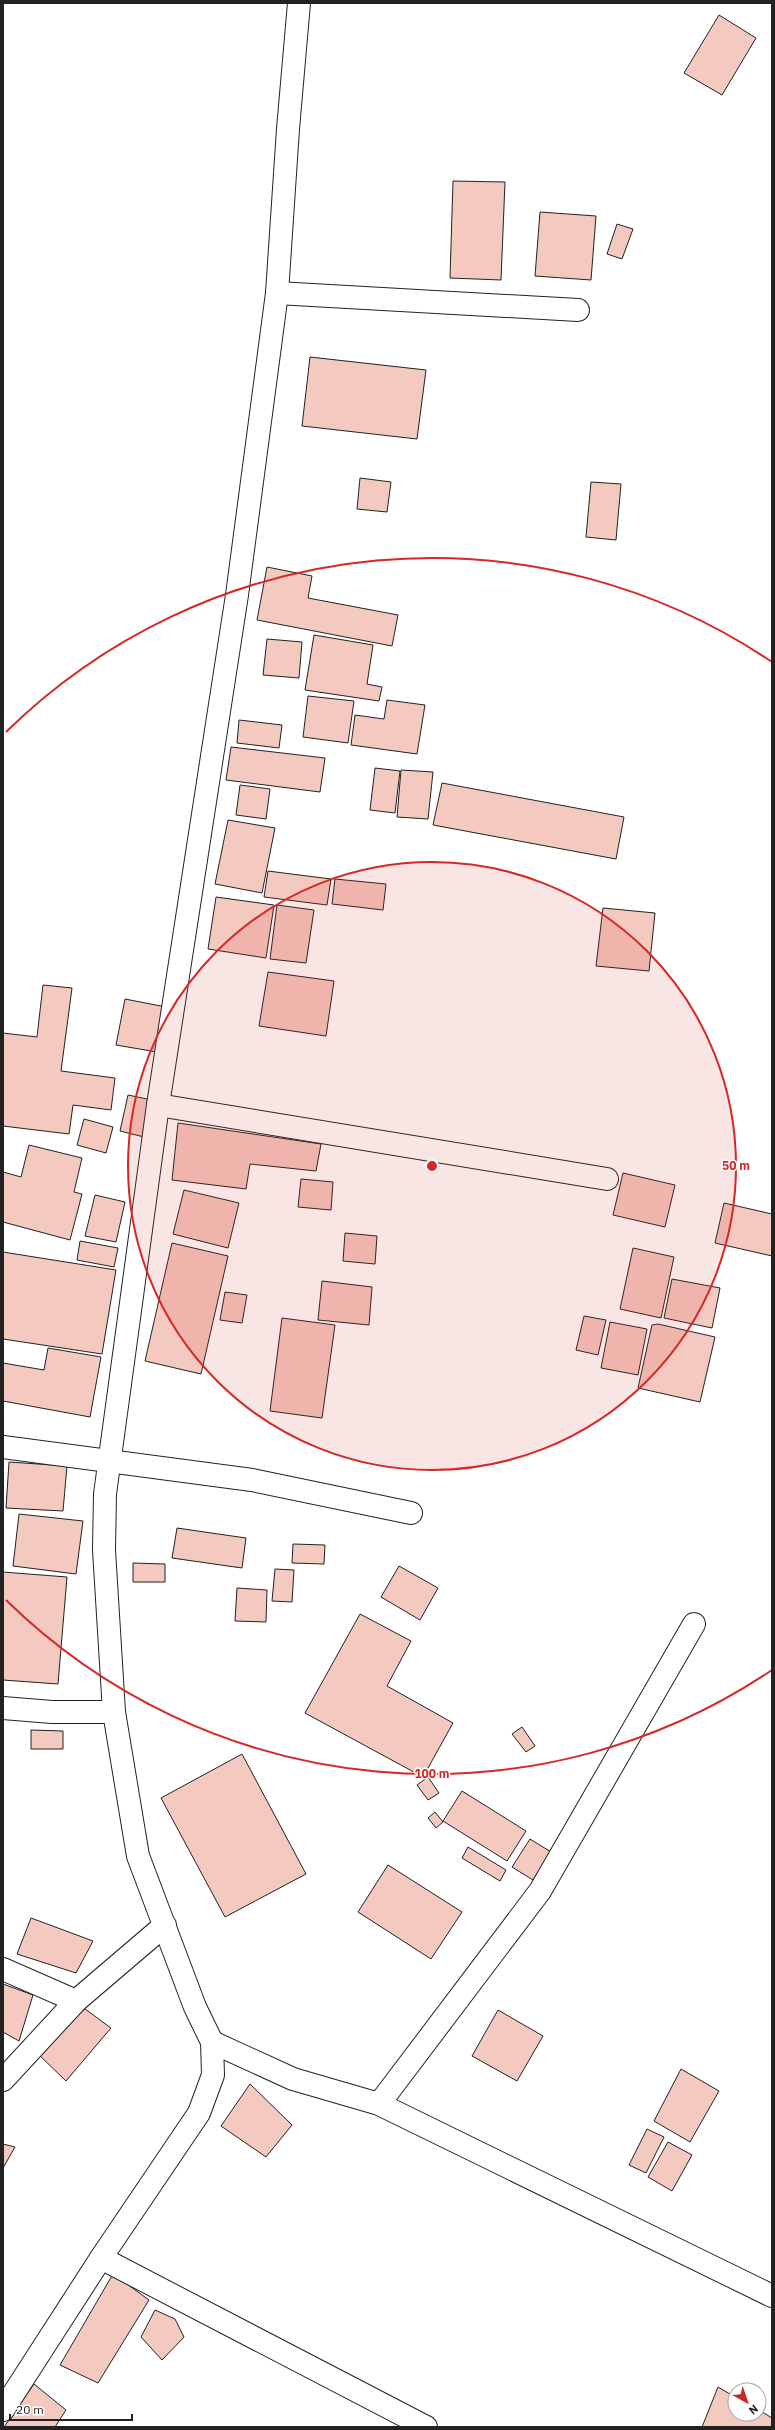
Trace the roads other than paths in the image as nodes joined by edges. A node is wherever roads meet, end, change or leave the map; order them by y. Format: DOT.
graph roads {
  1 [pos="299,3"];
  2 [pos="277,293"];
  3 [pos="578,310"];
  4 [pos="158,1105"];
  5 [pos="608,1179"];
  6 [pos="3,1447"];
  7 [pos="111,1461"];
  8 [pos="411,1513"];
  9 [pos="694,1624"];
  10 [pos="3,1708"];
  11 [pos="114,1712"];
  12 [pos="165,1925"];
  13 [pos="3,1969"];
  14 [pos="76,2001"];
  15 [pos="212,2042"];
  16 [pos="3,2080"];
  17 [pos="379,2104"];
  18 [pos="101,2258"];
  19 [pos="772,2296"];
  20 [pos="3,2410"];
  21 [pos="426,2427"];
  1 -- 2 [label="street"];
  2 -- 3 [label="street"];
  2 -- 4 [label="street"];
  4 -- 5 [label="street"];
  4 -- 7 [label="street"];
  6 -- 7 [label="street"];
  7 -- 8 [label="street"];
  7 -- 11 [label="street"];
  9 -- 17 [label="street"];
  10 -- 11 [label="street"];
  11 -- 12 [label="street"];
  12 -- 14 [label="street"];
  12 -- 15 [label="street"];
  13 -- 14 [label="street"];
  14 -- 16 [label="street"];
  15 -- 17 [label="street"];
  15 -- 18 [label="street"];
  17 -- 19 [label="street"];
  18 -- 20 [label="street"];
  18 -- 21 [label="street"];
}
